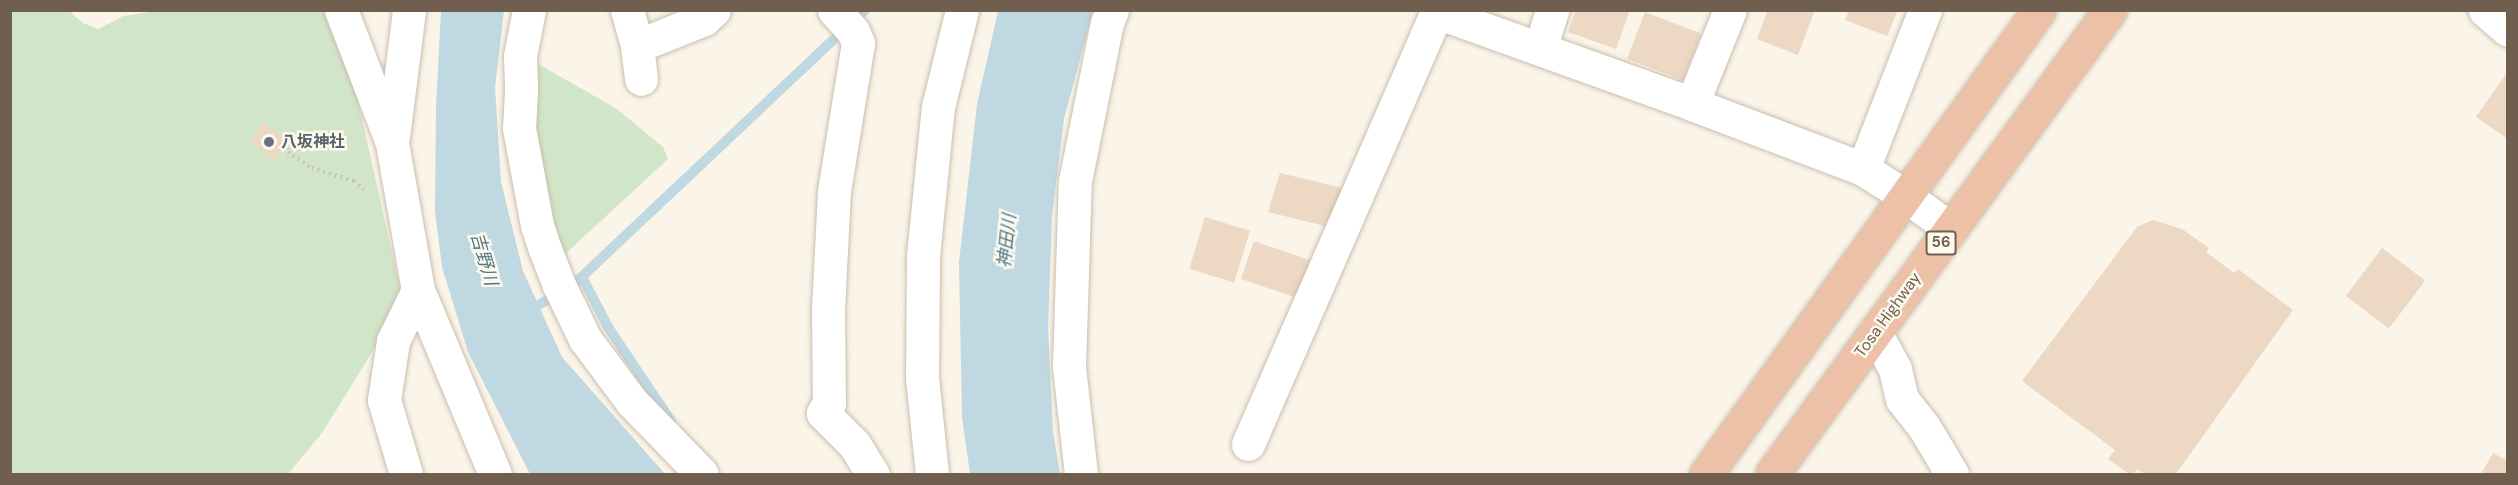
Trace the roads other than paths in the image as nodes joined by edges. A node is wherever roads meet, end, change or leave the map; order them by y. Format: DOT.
graph roads {
  1 [pos="341,10"];
  2 [pos="409,10"];
  3 [pos="529,10"];
  4 [pos="627,10"];
  5 [pos="714,10"];
  6 [pos="962,10"];
  7 [pos="1112,10"];
  8 [pos="1552,10"];
  9 [pos="1730,10"];
  10 [pos="1925,10"];
  11 [pos="2039,10"];
  12 [pos="2110,10"];
  13 [pos="2485,10"];
  14 [pos="843,21"];
  15 [pos="2508,30"];
  16 [pos="637,46"];
  17 [pos="1540,48"];
  18 [pos="641,79"];
  19 [pos="1692,104"];
  20 [pos="392,143"];
  21 [pos="1863,170"];
  22 [pos="1907,197"];
  23 [pos="1951,230"];
  24 [pos="418,290"];
  25 [pos="1875,333"];
  26 [pos="1248,444"];
  27 [pos="406,474"];
  28 [pos="495,474"];
  29 [pos="702,474"];
  30 [pos="873,474"];
  31 [pos="932,474"];
  32 [pos="1081,474"];
  33 [pos="1706,474"];
  34 [pos="1772,474"];
  35 [pos="1952,474"];
  1 -- 20 [label="street"];
  2 -- 20 [label="street"];
  3 -- 29 [label="street"];
  4 -- 16 [label="street"];
  5 -- 16 [label="street"];
  6 -- 31 [label="street"];
  7 -- 32 [label="street"];
  8 -- 17 [label="street"];
  9 -- 19 [label="street"];
  10 -- 21 [label="street"];
  11 -- 22 [label="highway"];
  12 -- 23 [label="highway, Tosa Highway / 56"];
  13 -- 15 [label="street"];
  14 -- 30 [label="street"];
  16 -- 18 [label="street"];
  17 -- 19 [label="street"];
  17 -- 26 [label="street"];
  19 -- 21 [label="street"];
  20 -- 24 [label="street"];
  21 -- 22 [label="street"];
  22 -- 23 [label="street"];
  22 -- 33 [label="highway"];
  23 -- 25 [label="highway, Tosa Highway / 56"];
  24 -- 27 [label="street"];
  24 -- 28 [label="street"];
  25 -- 34 [label="highway, Tosa Highway / 56"];
  25 -- 35 [label="street"];
}
